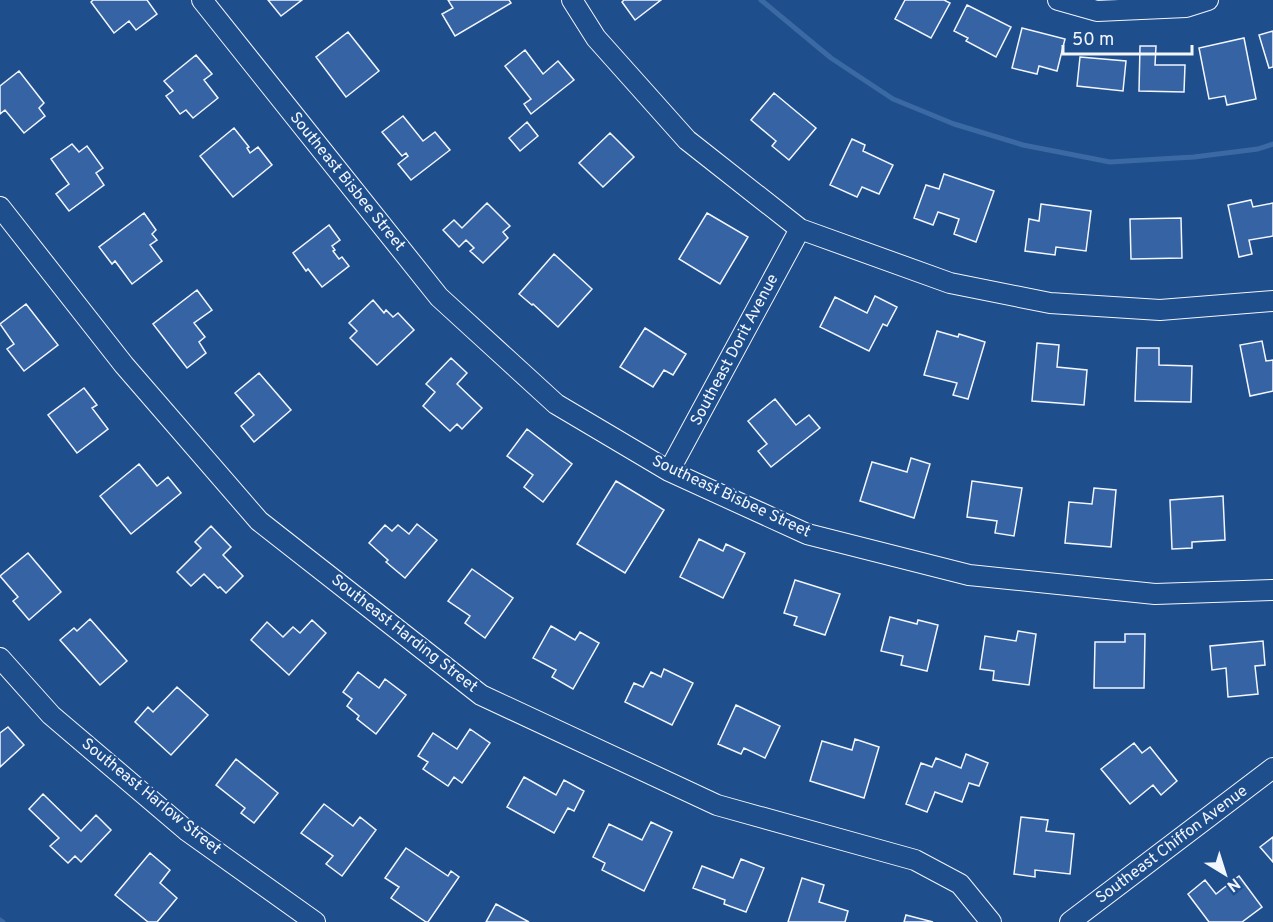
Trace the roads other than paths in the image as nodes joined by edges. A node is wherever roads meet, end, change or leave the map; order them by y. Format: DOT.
graph roads {
  1 [pos="202,0"];
  2 [pos="572,0"];
  3 [pos="1058,0"];
  4 [pos="1209,0"];
  5 [pos="0,207"];
  6 [pos="800,229"];
  7 [pos="1273,301"];
  8 [pos="669,471"];
  9 [pos="1273,590"];
  10 [pos="0,658"];
  11 [pos="1273,768"];
  12 [pos="315,922"];
  13 [pos="991,922"];
  14 [pos="1070,922"];
  1 -- 8 [label="street, Southeast Bisbee Street"];
  2 -- 6 [label="street"];
  3 -- 4 [label="street"];
  5 -- 13 [label="street, Southeast Harding Street"];
  6 -- 7 [label="street"];
  6 -- 8 [label="street, Southeast Dorit Avenue"];
  8 -- 9 [label="street, Southeast Bisbee Street"];
  10 -- 12 [label="street, Southeast Harlow Street"];
  11 -- 14 [label="street, Southeast Chiffon Avenue"];
}
